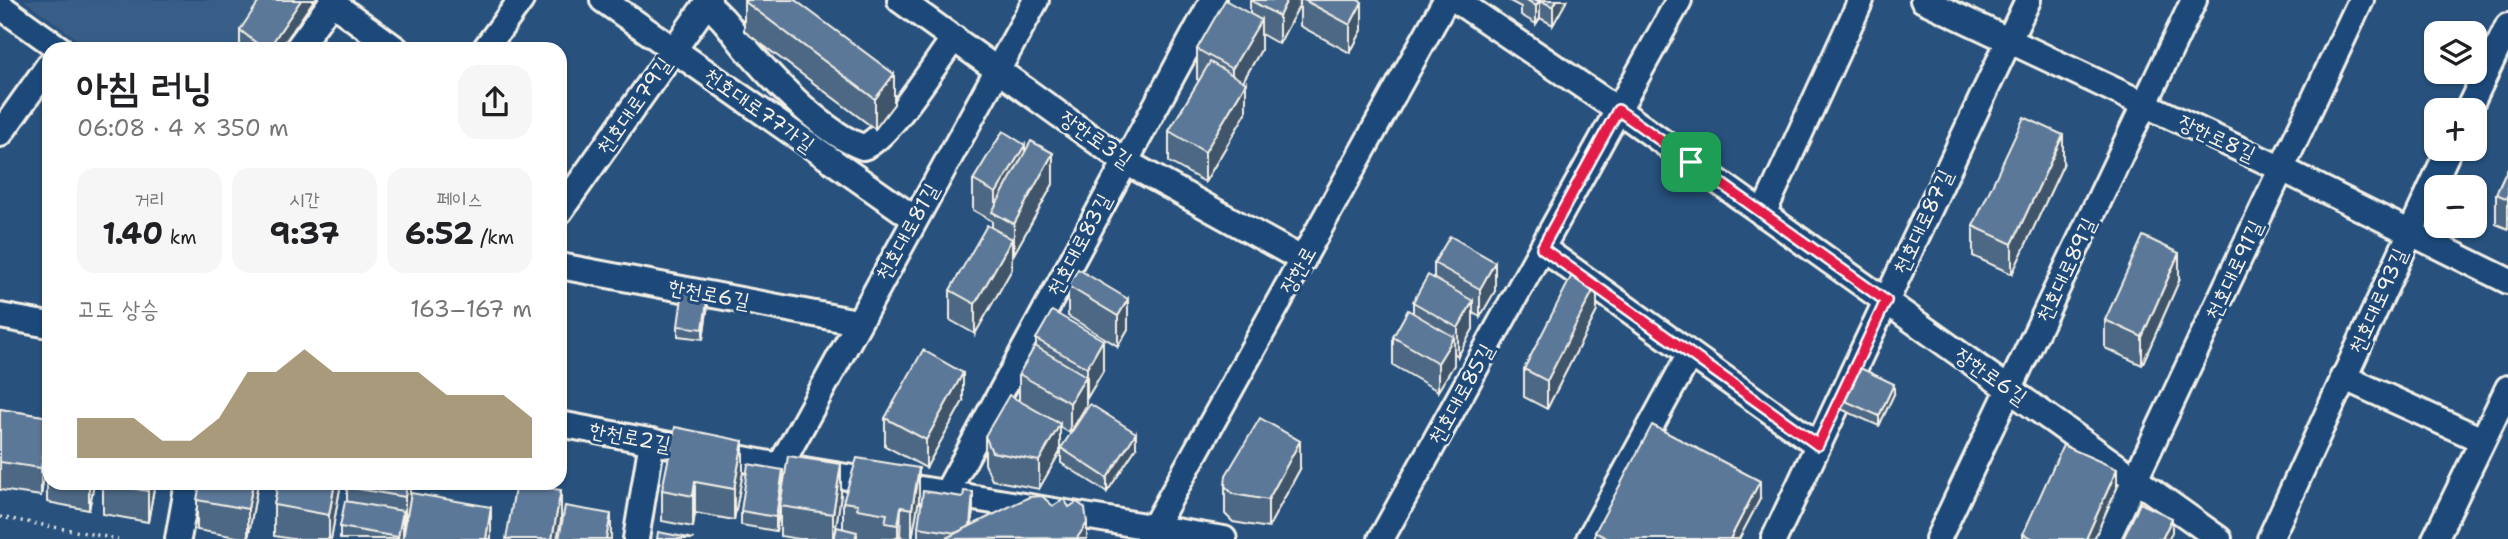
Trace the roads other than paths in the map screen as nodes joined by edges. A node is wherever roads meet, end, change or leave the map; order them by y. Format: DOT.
graph roads {
  1 [pos="520,0"];
  2 [pos="603,0"];
  3 [pos="900,0"];
  4 [pos="1036,0"];
  5 [pos="1213,0"];
  6 [pos="1446,0"];
  7 [pos="1456,0"];
  8 [pos="1679,0"];
  9 [pos="1861,0"];
  10 [pos="1923,0"];
  11 [pos="2028,0"];
  12 [pos="2194,0"];
  13 [pos="2361,0"];
  14 [pos="332,1"];
  15 [pos="708,2"];
  16 [pos="0,6"];
  17 [pos="2508,26"];
  18 [pos="954,38"];
  19 [pos="2009,41"];
  20 [pos="50,42"];
  21 [pos="302,42"];
  22 [pos="387,42"];
  23 [pos="490,42"];
  24 [pos="673,50"];
  25 [pos="998,70"];
  26 [pos="42,75"];
  27 [pos="2474,98"];
  28 [pos="2145,104"];
  29 [pos="1618,110"];
  30 [pos="0,134"];
  31 [pos="1124,161"];
  32 [pos="2443,161"];
  33 [pos="2282,169"];
  34 [pos="567,201"];
  35 [pos="1763,214"];
  36 [pos="915,219"];
  37 [pos="2408,233"];
  38 [pos="1542,248"];
  39 [pos="1303,260"];
  40 [pos="567,267"];
  41 [pos="2508,281"];
  42 [pos="1886,301"];
  43 [pos="0,316"];
  44 [pos="857,322"];
  45 [pos="42,324"];
  46 [pos="1690,354"];
  47 [pos="2343,377"];
  48 [pos="2508,388"];
  49 [pos="2009,389"];
  50 [pos="567,425"];
  51 [pos="2482,440"];
  52 [pos="652,441"];
  53 [pos="1818,445"];
  54 [pos="780,466"];
  55 [pos="2136,480"];
  56 [pos="187,490"];
  57 [pos="947,492"];
  58 [pos="1152,533"];
  59 [pos="178,539"];
  60 [pos="636,539"];
  61 [pos="1224,539"];
  62 [pos="1381,539"];
  63 [pos="1589,539"];
  64 [pos="1774,539"];
  65 [pos="1938,539"];
  66 [pos="2107,539"];
  67 [pos="2219,539"];
  68 [pos="2270,539"];
  69 [pos="2435,539"];
  1 -- 23 [label="street"];
  2 -- 24 [label="street, 천호대로77가길"];
  3 -- 18 [label="street, 장한로3길"];
  4 -- 25 [label="street, 천호대로81길"];
  5 -- 31 [label="street, 천호대로83길"];
  6 -- 39 [label="street, 장한로"];
  7 -- 29 [label="street, 장한로6길"];
  8 -- 29 [label="street, 천호대로85길"];
  9 -- 35 [label="street"];
  10 -- 19 [label="street, 장한로8길"];
  11 -- 19 [label="street, 천호대로87길"];
  12 -- 28 [label="street, 천호대로89길"];
  13 -- 33 [label="street, 천호대로91길"];
  14 -- 21 [label="street"];
  14 -- 22 [label="street"];
  15 -- 18 [label="street"];
  15 -- 24 [label="street, 천호대로79길"];
  16 -- 20 [label="street"];
  17 -- 27 [label="street"];
  18 -- 25 [label="street, 장한로3길"];
  19 -- 28 [label="street, 장한로8길"];
  19 -- 42 [label="street, 천호대로87길"];
  24 -- 34 [label="street, 천호대로79길"];
  24 -- 36 [label="street, 천호대로77가길"];
  25 -- 31 [label="street, 장한로3길"];
  25 -- 36 [label="street, 천호대로81길"];
  26 -- 30 [label="street"];
  28 -- 33 [label="street, 장한로8길"];
  28 -- 49 [label="street, 천호대로89길"];
  29 -- 35 [label="street, 장한로6길"];
  29 -- 38 [label="street, 천호대로85길"];
  31 -- 39 [label="street, 장한로3길"];
  31 -- 57 [label="street, 천호대로83길"];
  32 -- 37 [label="street, 천호대로93길"];
  33 -- 37 [label="street, 장한로8길"];
  33 -- 55 [label="street, 천호대로91길"];
  35 -- 42 [label="street, 장한로6길"];
  36 -- 44 [label="street, 천호대로81길"];
  37 -- 41 [label="street, 장한로8길"];
  37 -- 47 [label="street, 천호대로93길"];
  38 -- 46 [label="street"];
  38 -- 62 [label="street, 천호대로85길"];
  39 -- 58 [label="street, 장한로"];
  40 -- 44 [label="street, 한천로6길"];
  42 -- 49 [label="street, 장한로6길"];
  42 -- 53 [label="street, 천호대로87길"];
  43 -- 45 [label="street"];
  44 -- 54 [label="street, 천호대로81길"];
  46 -- 53 [label="street"];
  46 -- 63 [label="street"];
  47 -- 51 [label="street, 천호대로93길"];
  47 -- 68 [label="street, 천호대로93길"];
  48 -- 51 [label="street"];
  49 -- 55 [label="street, 장한로6길"];
  49 -- 65 [label="street, 천호대로89길"];
  50 -- 52 [label="street, 한천로2길"];
  51 -- 69 [label="street"];
  52 -- 54 [label="street, 한천로2길"];
  52 -- 60 [label="street"];
  53 -- 64 [label="street, 천호대로87길"];
  54 -- 57 [label="street, 한천로2길"];
  55 -- 66 [label="street, 천호대로91길"];
  55 -- 67 [label="street, 장한로6길"];
  56 -- 59 [label="street"];
  57 -- 58 [label="street, 한천로2길"];
  58 -- 61 [label="street, 한천로2길"];
}
